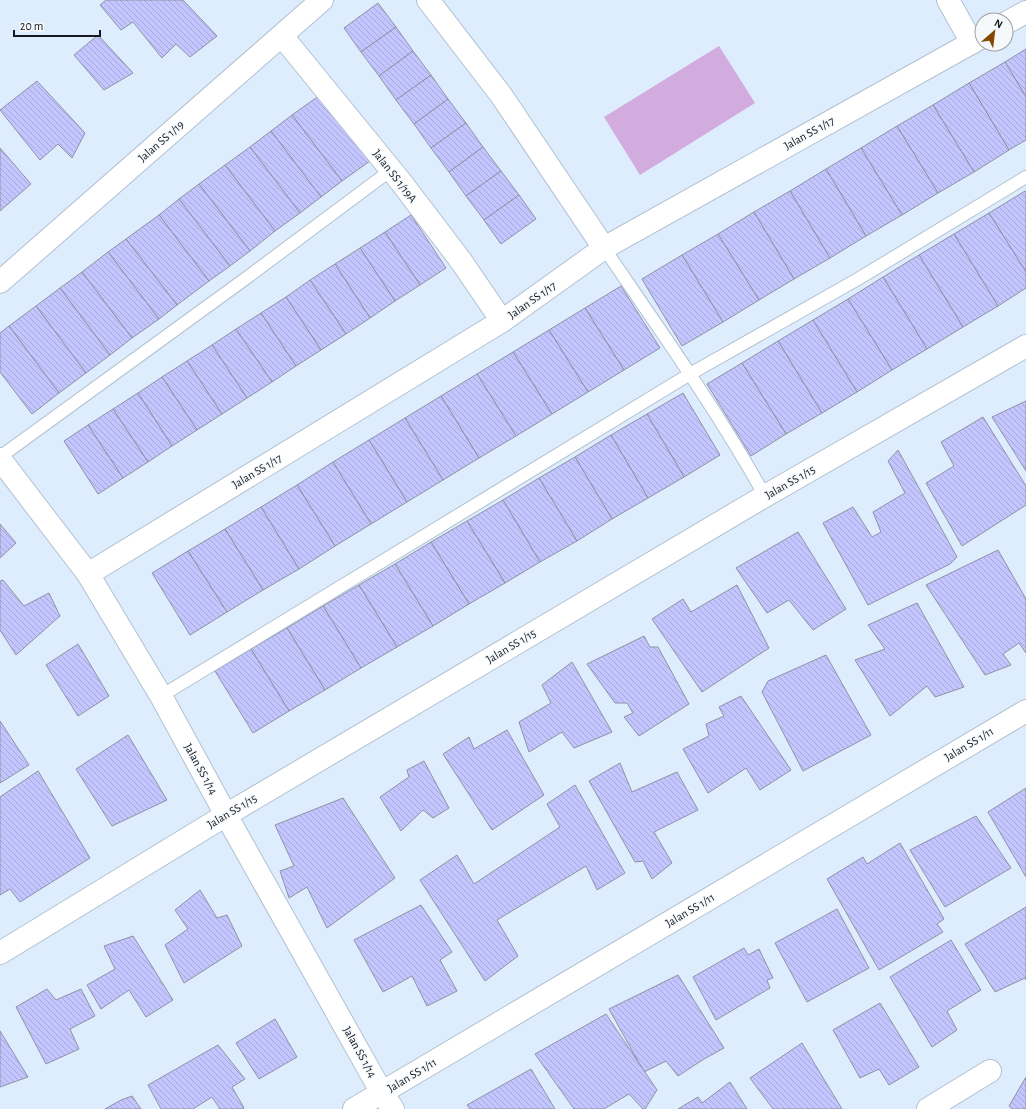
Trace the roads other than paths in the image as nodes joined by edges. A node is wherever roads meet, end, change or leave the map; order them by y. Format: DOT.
graph roads {
  1 [pos="322,0"];
  2 [pos="428,0"];
  3 [pos="948,0"];
  4 [pos="1026,12"];
  5 [pos="1014,19"];
  6 [pos="282,36"];
  7 [pos="974,36"];
  8 [pos="974,42"];
  9 [pos="391,170"];
  10 [pos="1026,177"];
  11 [pos="604,248"];
  12 [pos="0,282"];
  13 [pos="502,321"];
  14 [pos="1026,346"];
  15 [pos="690,374"];
  16 [pos="0,458"];
  17 [pos="765,496"];
  18 [pos="88,574"];
  19 [pos="161,696"];
  20 [pos="1026,710"];
  21 [pos="226,815"];
  22 [pos="0,953"];
  23 [pos="990,1071"];
  24 [pos="388,1101"];
  25 [pos="354,1109"];
  26 [pos="928,1109"];
  1 -- 6 [label="street, Jalan SS 1/19"];
  2 -- 11 [label="street"];
  3 -- 7 [label="street"];
  4 -- 5 [label="street"];
  6 -- 9 [label="street, Jalan SS 1/19A"];
  6 -- 12 [label="street, Jalan SS 1/19"];
  8 -- 11 [label="street, Jalan SS 1/17"];
  9 -- 13 [label="street, Jalan SS 1/19A"];
  9 -- 16 [label="lane"];
  10 -- 15 [label="lane"];
  11 -- 13 [label="street, Jalan SS 1/17"];
  11 -- 15 [label="lane"];
  13 -- 18 [label="street, Jalan SS 1/17"];
  14 -- 17 [label="street, Jalan SS 1/15"];
  15 -- 17 [label="lane"];
  15 -- 19 [label="lane"];
  16 -- 18 [label="street, Jalan SS 1/14"];
  17 -- 21 [label="street, Jalan SS 1/15"];
  18 -- 19 [label="street, Jalan SS 1/14"];
  19 -- 21 [label="street, Jalan SS 1/14"];
  20 -- 24 [label="street, Jalan SS 1/11"];
  21 -- 22 [label="street, Jalan SS 1/15"];
  21 -- 24 [label="street, Jalan SS 1/14"];
  23 -- 26 [label="street"];
  24 -- 25 [label="street, Jalan SS 1/11"];
}
